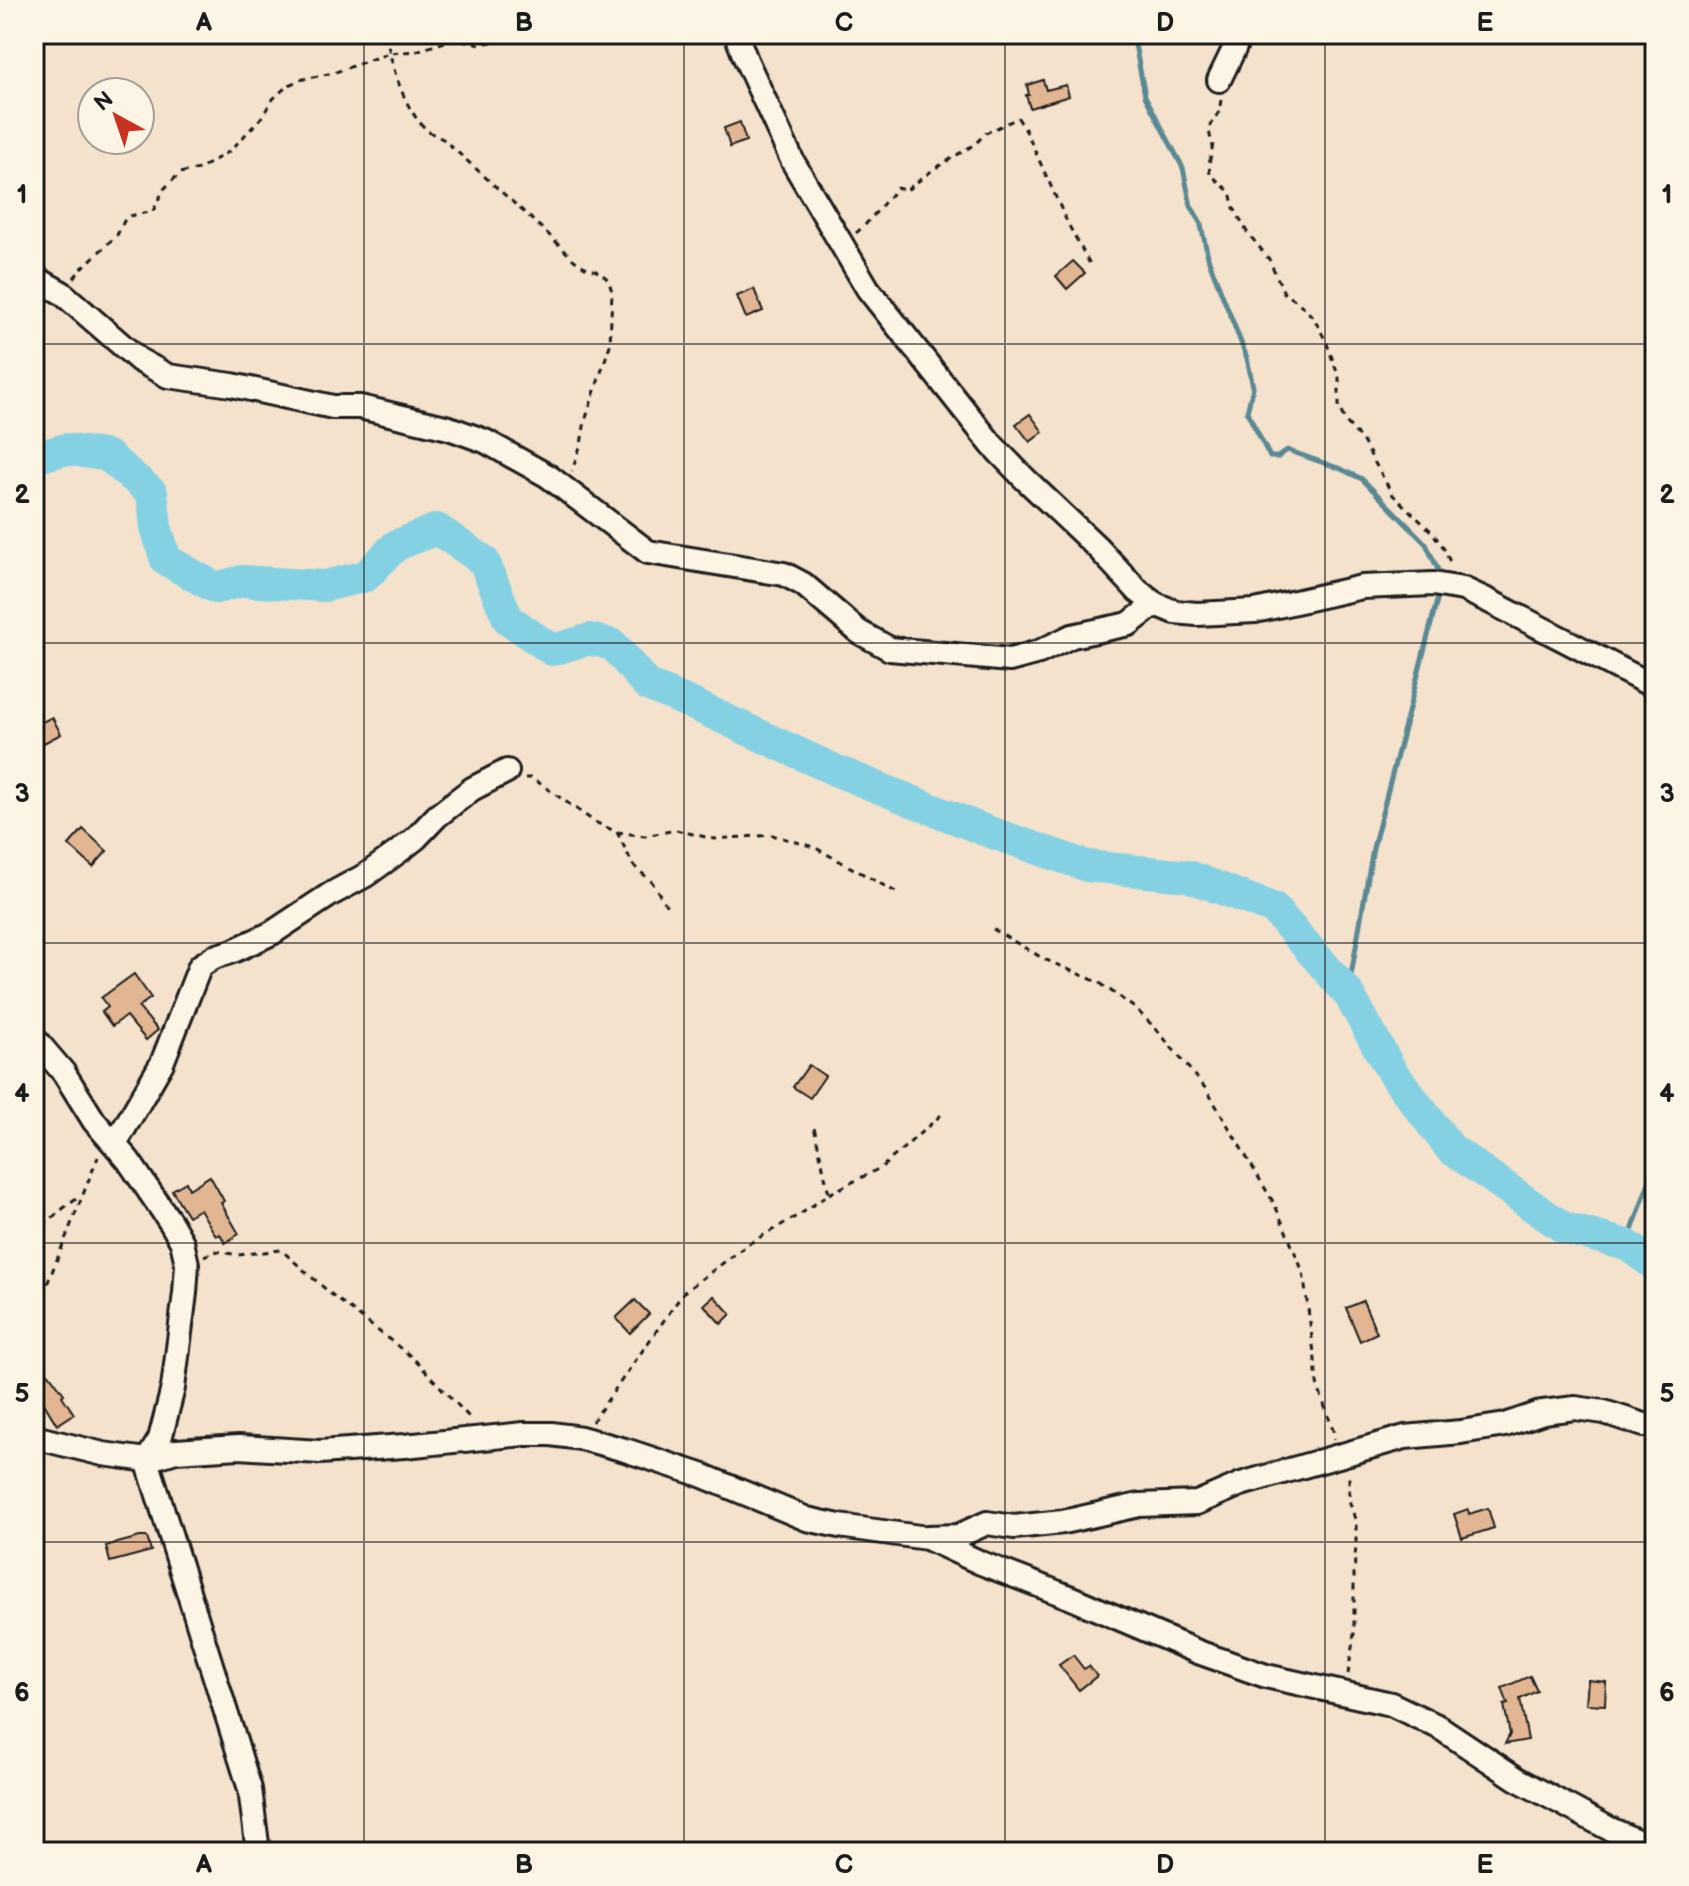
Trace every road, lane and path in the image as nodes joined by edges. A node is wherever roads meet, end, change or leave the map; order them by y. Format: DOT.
graph roads {
  1 [pos="386,34"];
  2 [pos="520,34"];
  3 [pos="736,34"];
  4 [pos="1234,34"];
  5 [pos="389,53"];
  6 [pos="1219,80"];
  7 [pos="841,245"];
  8 [pos="1090,264"];
  9 [pos="34,277"];
  10 [pos="62,293"];
  11 [pos="566,489"];
  12 [pos="1463,589"];
  13 [pos="1155,604"];
  14 [pos="1655,687"];
  15 [pos="507,771"];
  16 [pos="617,832"];
  17 [pos="901,895"];
  18 [pos="669,910"];
  19 [pos="993,929"];
  20 [pos="34,1038"];
  21 [pos="941,1115"];
  22 [pos="814,1127"];
  23 [pos="110,1139"];
  24 [pos="829,1194"];
  25 [pos="81,1196"];
  26 [pos="34,1233"];
  27 [pos="187,1264"];
  28 [pos="34,1317"];
  29 [pos="1655,1425"];
  30 [pos="34,1437"];
  31 [pos="581,1438"];
  32 [pos="490,1439"];
  33 [pos="1339,1457"];
  34 [pos="147,1460"];
  35 [pos="927,1538"];
  36 [pos="1342,1692"];
  37 [pos="1655,1849"];
  38 [pos="258,1852"];
  1 -- 5 [label="path"];
  2 -- 5 [label="path"];
  3 -- 7 [label="street"];
  4 -- 6 [label="street"];
  5 -- 10 [label="path"];
  5 -- 11 [label="path"];
  6 -- 12 [label="path"];
  7 -- 8 [label="path"];
  7 -- 13 [label="street"];
  9 -- 10 [label="street"];
  10 -- 11 [label="street"];
  11 -- 13 [label="street"];
  12 -- 13 [label="street"];
  12 -- 14 [label="street"];
  15 -- 16 [label="path"];
  15 -- 23 [label="street"];
  16 -- 17 [label="path"];
  16 -- 18 [label="path"];
  19 -- 33 [label="path"];
  20 -- 23 [label="street"];
  21 -- 24 [label="path"];
  22 -- 24 [label="path"];
  23 -- 25 [label="path"];
  23 -- 27 [label="street"];
  24 -- 31 [label="path"];
  25 -- 26 [label="path"];
  25 -- 28 [label="path"];
  27 -- 32 [label="path"];
  27 -- 34 [label="street"];
  29 -- 33 [label="street"];
  30 -- 34 [label="street"];
  31 -- 32 [label="street"];
  31 -- 35 [label="street"];
  32 -- 34 [label="street"];
  33 -- 35 [label="street"];
  33 -- 36 [label="path"];
  34 -- 38 [label="street"];
  35 -- 36 [label="street"];
  36 -- 37 [label="street"];
}
